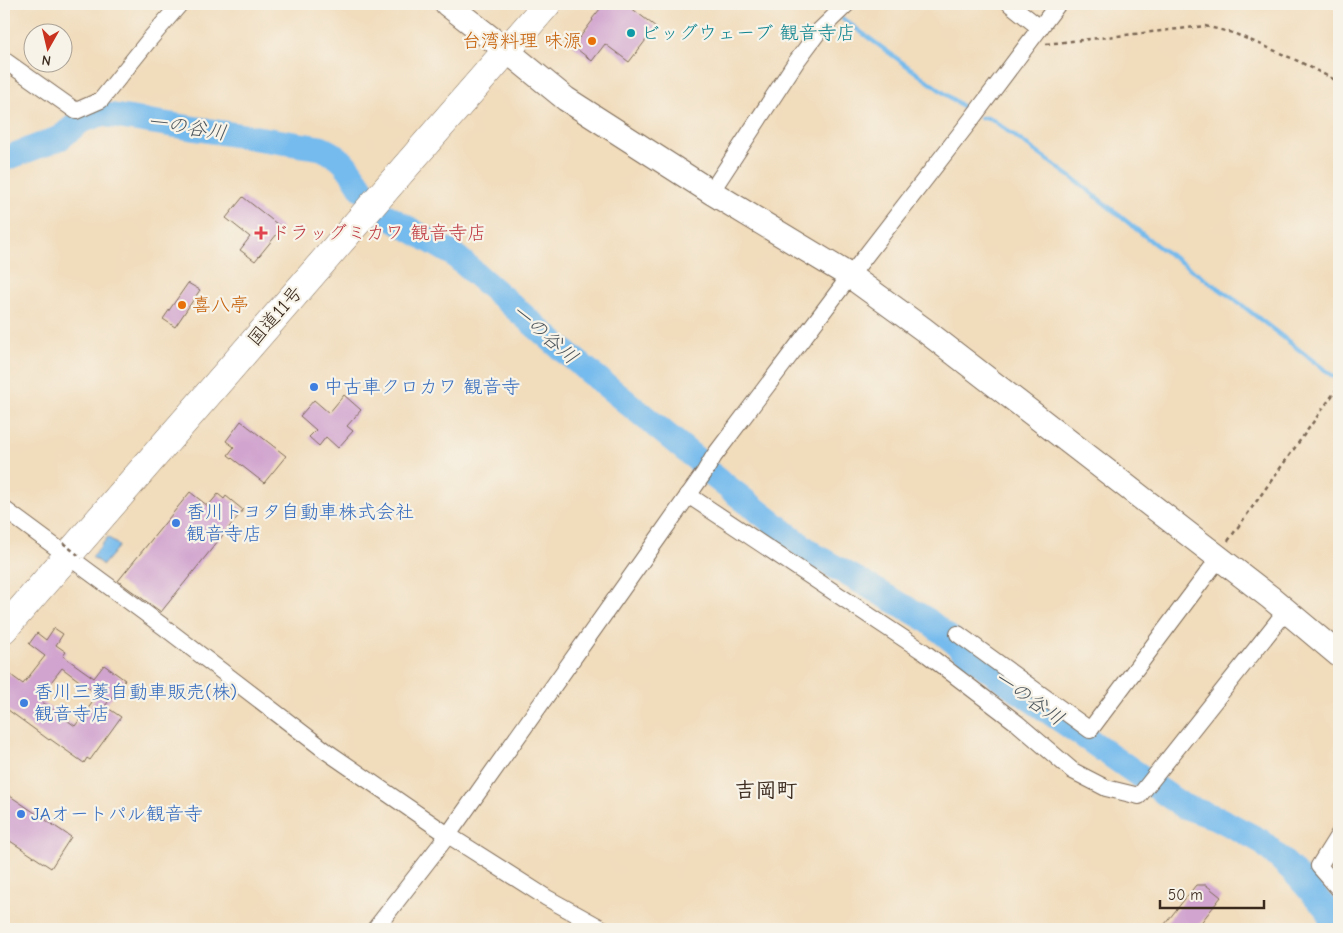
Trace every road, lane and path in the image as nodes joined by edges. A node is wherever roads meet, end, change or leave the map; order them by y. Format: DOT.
graph roads {
  1 [pos="180,4"];
  2 [pos="447,4"];
  3 [pos="547,4"];
  4 [pos="847,4"];
  5 [pos="1010,4"];
  6 [pos="1058,4"];
  7 [pos="1036,33"];
  8 [pos="506,50"];
  9 [pos="4,60"];
  10 [pos="1339,82"];
  11 [pos="711,192"];
  12 [pos="850,276"];
  13 [pos="1339,386"];
  14 [pos="688,495"];
  15 [pos="4,509"];
  16 [pos="71,552"];
  17 [pos="1218,557"];
  18 [pos="1286,611"];
  19 [pos="4,629"];
  20 [pos="958,634"];
  21 [pos="1339,656"];
  22 [pos="1339,834"];
  23 [pos="448,835"];
  24 [pos="1339,889"];
  25 [pos="375,929"];
  26 [pos="603,929"];
  1 -- 9 [label="street"];
  2 -- 8 [label="street"];
  3 -- 8 [label="highway, 国道11号"];
  4 -- 11 [label="street"];
  5 -- 7 [label="street"];
  6 -- 7 [label="street"];
  7 -- 10 [label="path"];
  7 -- 12 [label="street"];
  8 -- 11 [label="street"];
  8 -- 16 [label="highway, 国道11号"];
  11 -- 12 [label="street"];
  12 -- 14 [label="street"];
  12 -- 17 [label="street"];
  13 -- 17 [label="path"];
  14 -- 18 [label="street"];
  14 -- 23 [label="street"];
  15 -- 16 [label="street"];
  16 -- 19 [label="highway, 国道11号"];
  16 -- 23 [label="street"];
  17 -- 18 [label="street"];
  17 -- 20 [label="street"];
  18 -- 21 [label="street"];
  22 -- 24 [label="street"];
  23 -- 25 [label="street"];
  23 -- 26 [label="street"];
}
